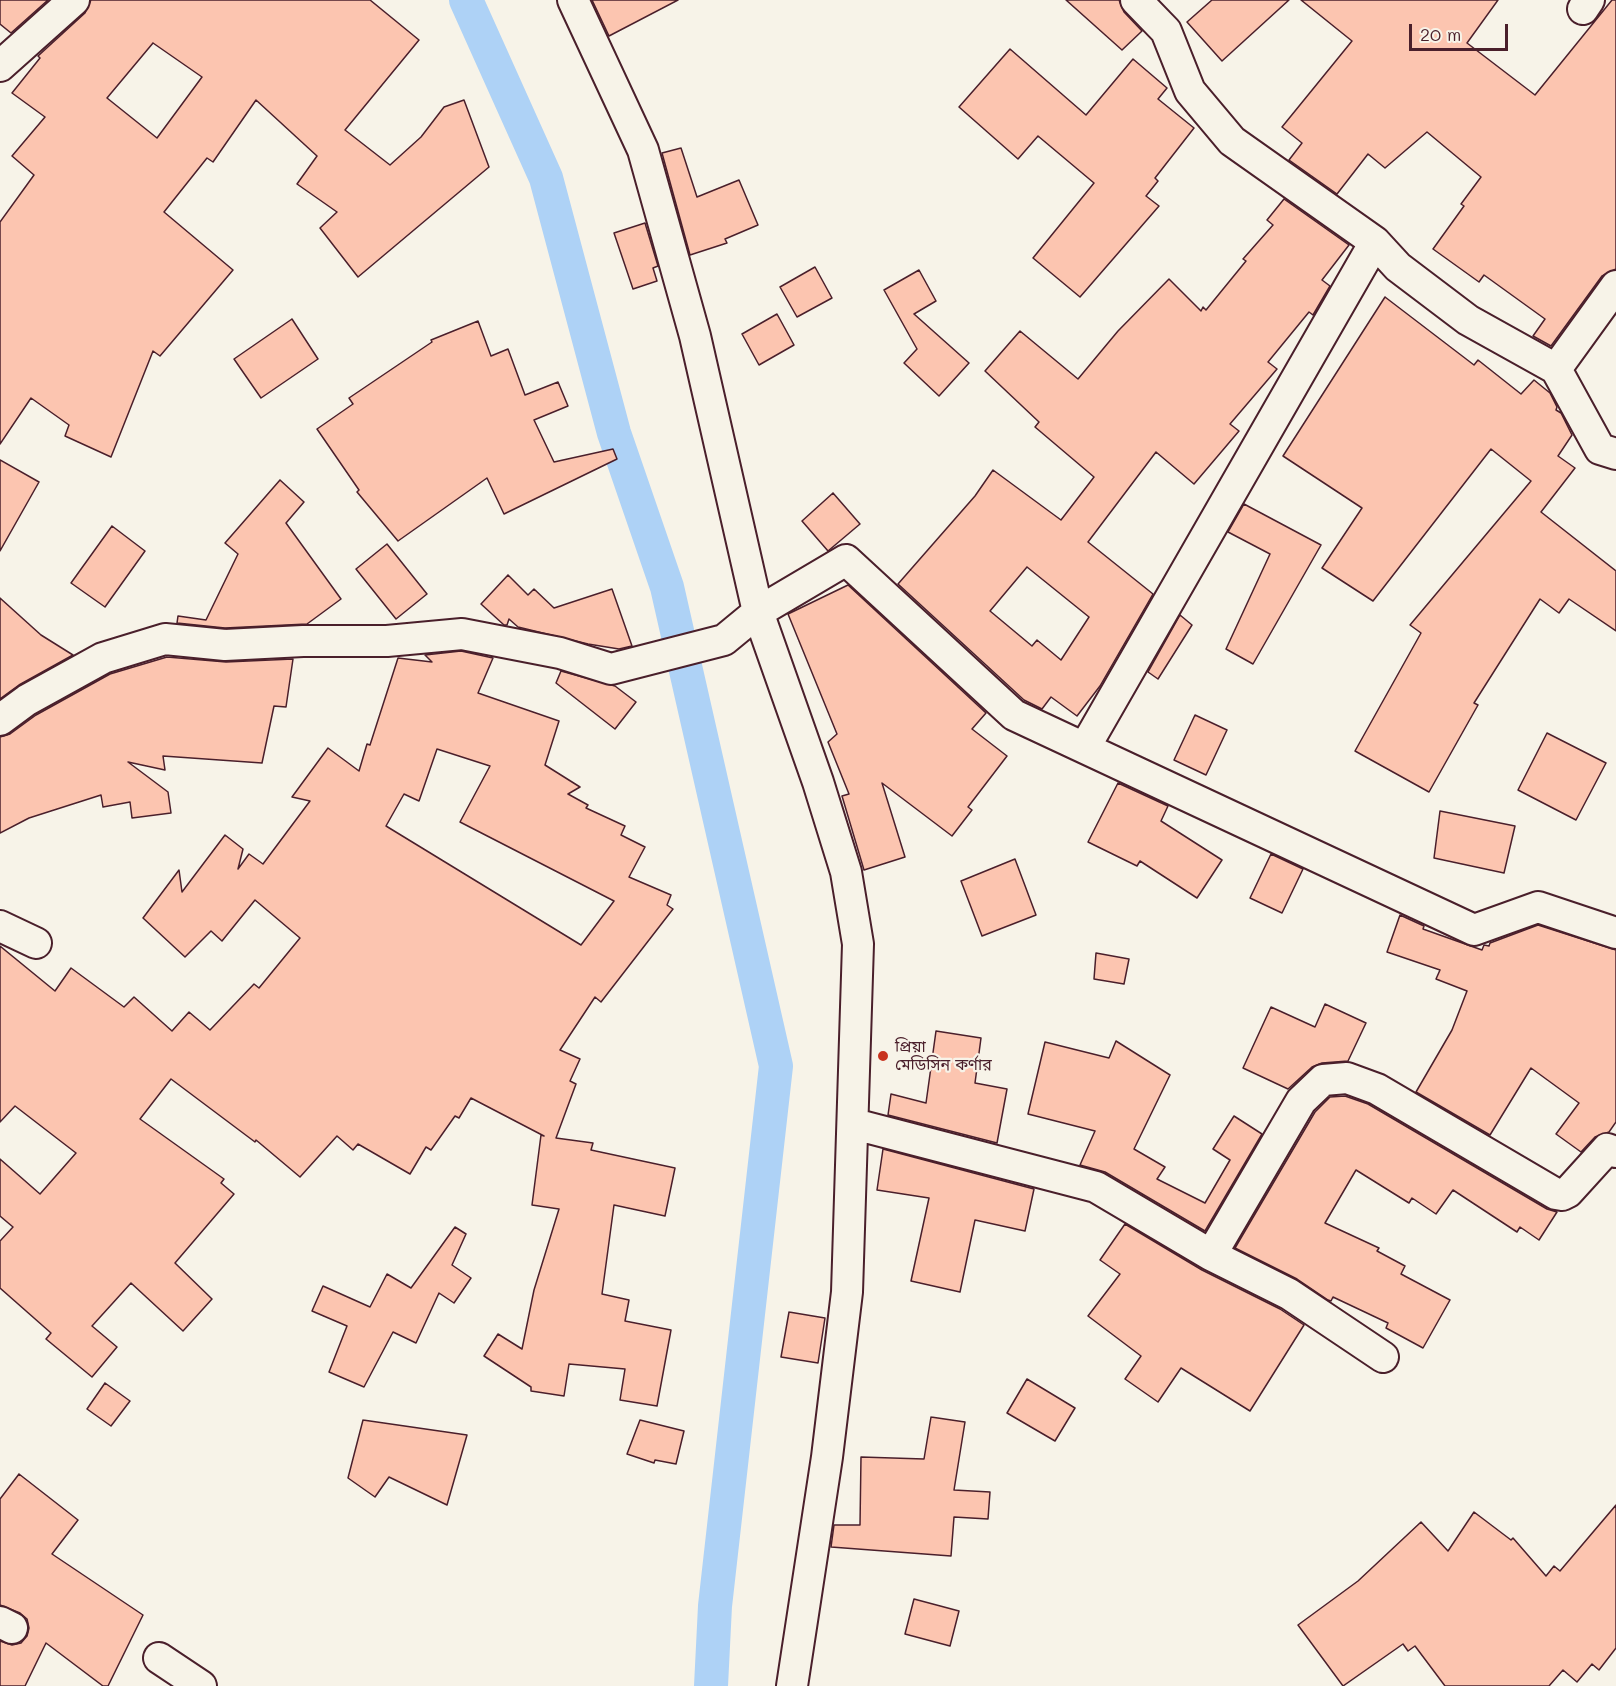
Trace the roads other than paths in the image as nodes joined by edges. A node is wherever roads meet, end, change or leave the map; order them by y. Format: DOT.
graph roads {
  1 [pos="74,0"];
  2 [pos="573,0"];
  3 [pos="1136,0"];
  4 [pos="0,66"];
  5 [pos="1375,242"];
  6 [pos="1616,286"];
  7 [pos="1556,369"];
  8 [pos="1616,454"];
  9 [pos="758,612"];
  10 [pos="0,720"];
  11 [pos="1085,747"];
  12 [pos="0,926"];
  13 [pos="1616,933"];
  14 [pos="36,944"];
  15 [pos="854,1124"];
  16 [pos="1616,1152"];
  17 [pos="1211,1255"];
  18 [pos="1383,1357"];
  19 [pos="159,1658"];
  20 [pos="201,1686"];
  21 [pos="792,1686"];
  1 -- 4 [label="street"];
  2 -- 9 [label="street"];
  3 -- 5 [label="street"];
  5 -- 7 [label="street"];
  5 -- 11 [label="street"];
  6 -- 7 [label="street"];
  7 -- 8 [label="street"];
  9 -- 10 [label="street"];
  9 -- 11 [label="street"];
  9 -- 15 [label="street"];
  11 -- 13 [label="street"];
  12 -- 14 [label="street"];
  15 -- 17 [label="street"];
  15 -- 21 [label="street"];
  16 -- 17 [label="street"];
  17 -- 18 [label="street"];
  19 -- 20 [label="street"];
}
